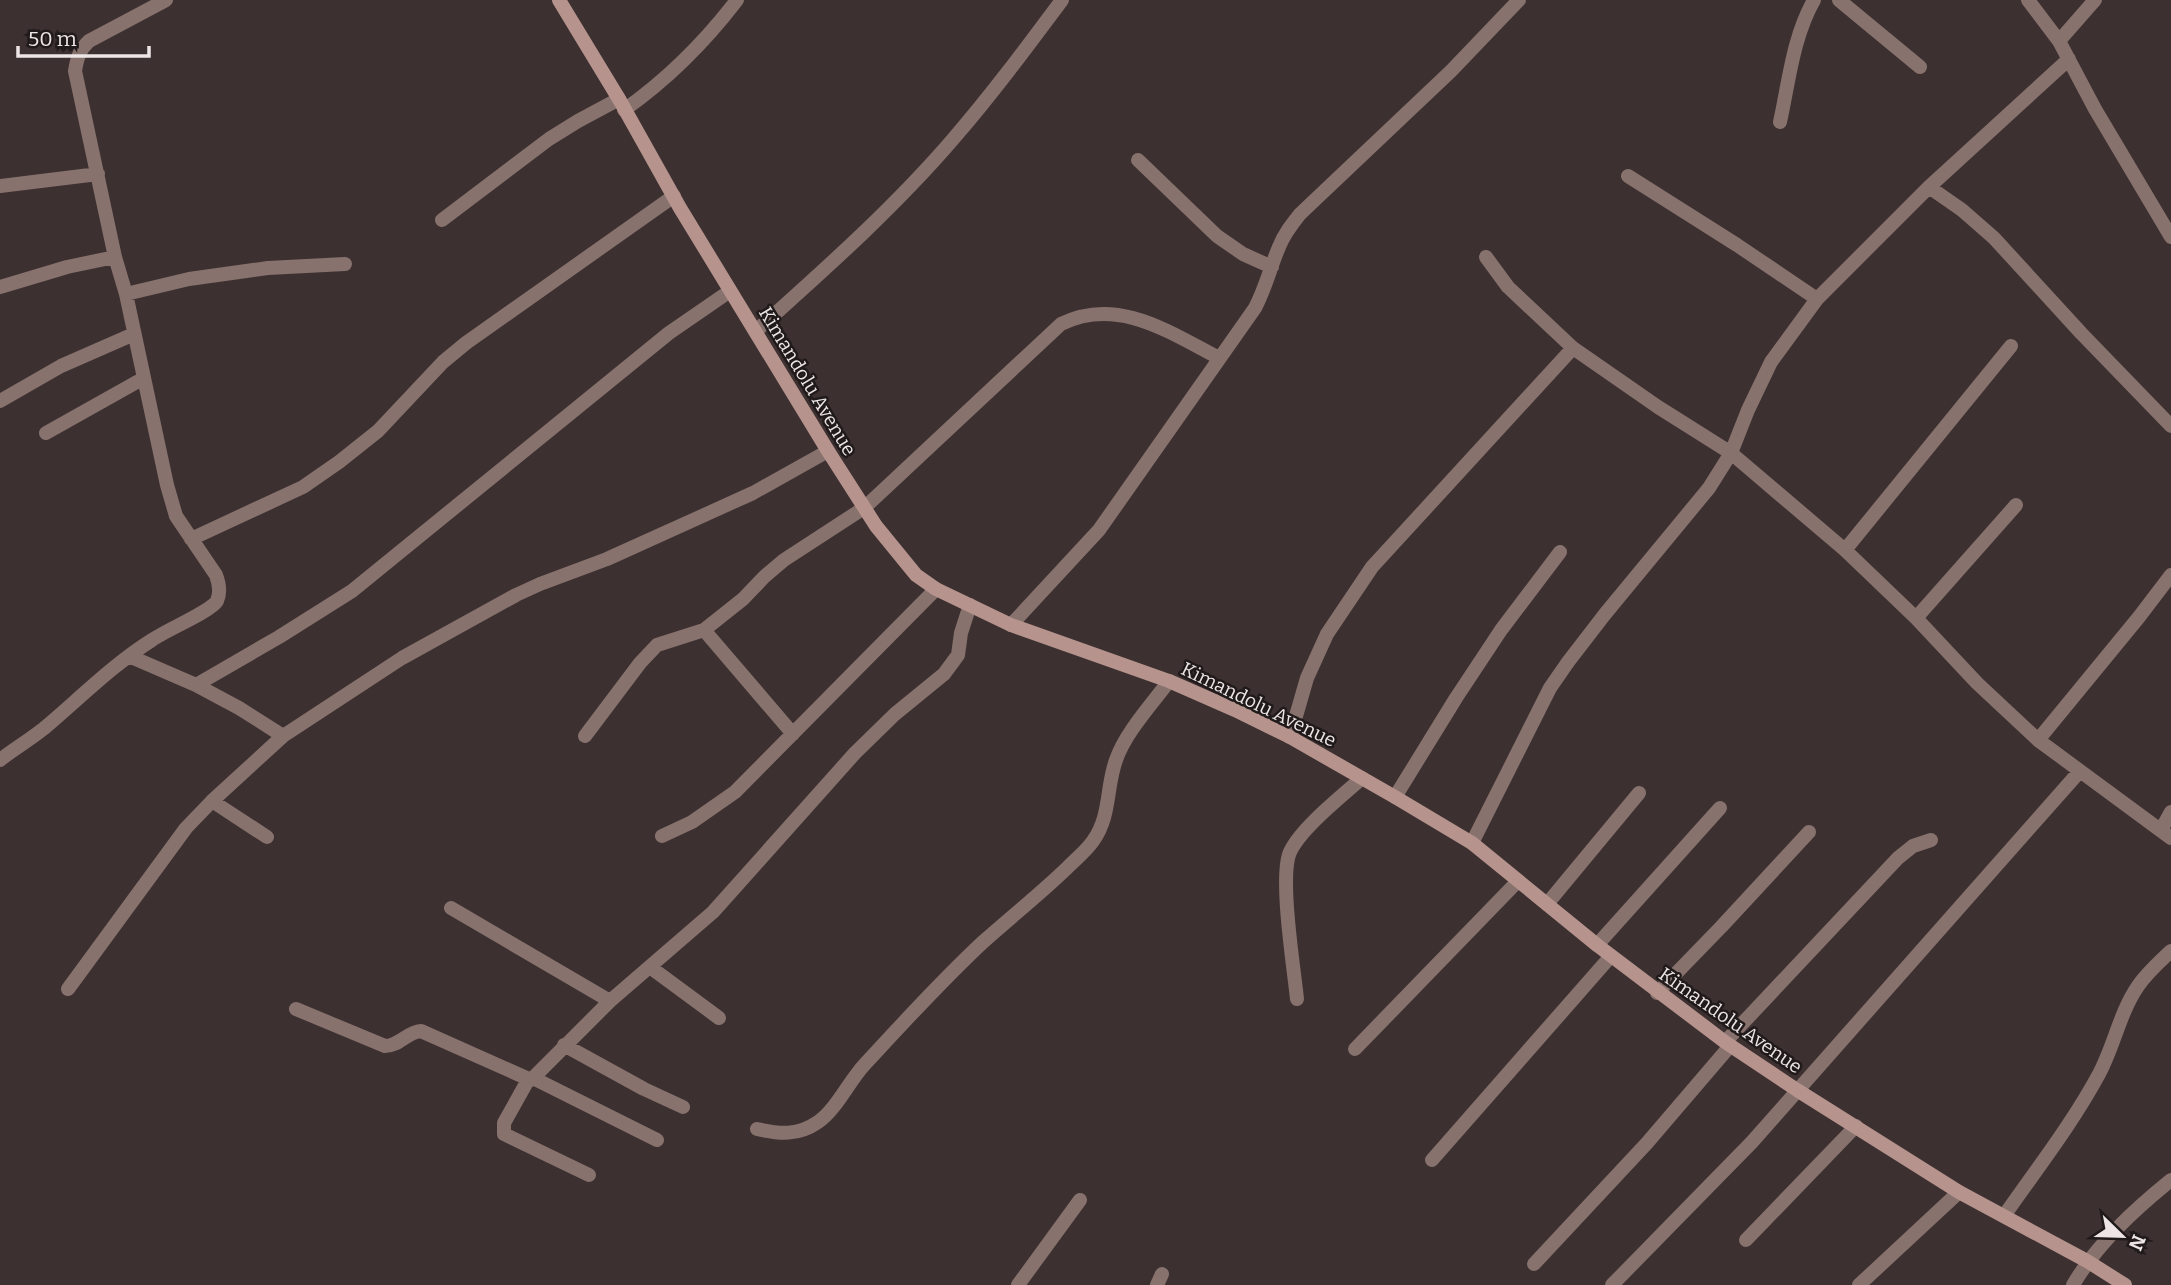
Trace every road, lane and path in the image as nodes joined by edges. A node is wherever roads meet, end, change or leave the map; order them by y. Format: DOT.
graph roads {
  1 [pos="166,0"];
  2 [pos="559,0"];
  3 [pos="737,0"];
  4 [pos="1062,0"];
  5 [pos="1519,0"];
  6 [pos="1814,0"];
  7 [pos="1839,0"];
  8 [pos="2028,0"];
  9 [pos="2095,0"];
  10 [pos="2059,41"];
  11 [pos="2069,59"];
  12 [pos="1920,67"];
  13 [pos="622,105"];
  14 [pos="1780,122"];
  15 [pos="1138,160"];
  16 [pos="98,174"];
  17 [pos="1628,176"];
  18 [pos="0,186"];
  19 [pos="1929,187"];
  20 [pos="674,196"];
  21 [pos="442,220"];
  22 [pos="2170,233"];
  23 [pos="115,257"];
  24 [pos="1486,257"];
  25 [pos="345,264"];
  26 [pos="1272,267"];
  27 [pos="0,287"];
  28 [pos="730,291"];
  29 [pos="126,294"];
  30 [pos="1817,299"];
  31 [pos="756,331"];
  32 [pos="134,334"];
  33 [pos="2011,346"];
  34 [pos="1573,348"];
  35 [pos="1219,358"];
  36 [pos="144,378"];
  37 [pos="0,401"];
  38 [pos="2171,426"];
  39 [pos="46,433"];
  40 [pos="828,451"];
  41 [pos="1731,453"];
  42 [pos="2016,505"];
  43 [pos="864,508"];
  44 [pos="191,539"];
  45 [pos="1845,550"];
  46 [pos="1560,552"];
  47 [pos="2171,575"];
  48 [pos="936,589"];
  49 [pos="970,605"];
  50 [pos="1916,618"];
  51 [pos="1011,625"];
  52 [pos="704,630"];
  53 [pos="129,656"];
  54 [pos="1169,681"];
  55 [pos="196,685"];
  56 [pos="793,734"];
  57 [pos="284,736"];
  58 [pos="585,736"];
  59 [pos="1290,737"];
  60 [pos="2038,740"];
  61 [pos="0,760"];
  62 [pos="2080,771"];
  63 [pos="1362,778"];
  64 [pos="1639,793"];
  65 [pos="1395,797"];
  66 [pos="212,801"];
  67 [pos="1720,808"];
  68 [pos="2171,812"];
  69 [pos="1809,832"];
  70 [pos="2166,834"];
  71 [pos="267,836"];
  72 [pos="662,836"];
  73 [pos="1931,840"];
  74 [pos="1472,843"];
  75 [pos="1518,881"];
  76 [pos="1548,904"];
  77 [pos="452,908"];
  78 [pos="1597,946"];
  79 [pos="2171,951"];
  80 [pos="1611,956"];
  81 [pos="650,967"];
  82 [pos="68,989"];
  83 [pos="1657,993"];
  84 [pos="1297,999"];
  85 [pos="610,1000"];
  86 [pos="296,1009"];
  87 [pos="719,1018"];
  88 [pos="1728,1044"];
  89 [pos="564,1045"];
  90 [pos="1355,1049"];
  91 [pos="531,1079"];
  92 [pos="1797,1090"];
  93 [pos="683,1107"];
  94 [pos="1856,1125"];
  95 [pos="757,1129"];
  96 [pos="657,1140"];
  97 [pos="1432,1160"];
  98 [pos="589,1175"];
  99 [pos="2171,1180"];
  100 [pos="1959,1192"];
  101 [pos="1080,1200"];
  102 [pos="2004,1216"];
  103 [pos="1746,1240"];
  104 [pos="2087,1261"];
  105 [pos="1534,1265"];
  106 [pos="1018,1285"];
  107 [pos="1612,1285"];
  108 [pos="1859,1285"];
  109 [pos="2073,1285"];
  110 [pos="2125,1285"];
  1 -- 16 [label="street"];
  2 -- 13 [label="street, Kimandolu Avenue"];
  3 -- 13 [label="street"];
  4 -- 31 [label="street"];
  5 -- 26 [label="street"];
  6 -- 14 [label="street"];
  7 -- 12 [label="street"];
  8 -- 10 [label="street"];
  9 -- 10 [label="street"];
  10 -- 11 [label="street"];
  11 -- 19 [label="street"];
  11 -- 22 [label="street"];
  13 -- 20 [label="street, Kimandolu Avenue"];
  13 -- 21 [label="street"];
  15 -- 26 [label="street"];
  16 -- 18 [label="street"];
  16 -- 23 [label="street"];
  17 -- 30 [label="street"];
  19 -- 30 [label="street"];
  19 -- 38 [label="street"];
  20 -- 28 [label="street, Kimandolu Avenue"];
  20 -- 44 [label="street"];
  23 -- 27 [label="street"];
  23 -- 29 [label="street"];
  24 -- 34 [label="street"];
  25 -- 29 [label="street"];
  26 -- 35 [label="street"];
  28 -- 31 [label="street, Kimandolu Avenue"];
  28 -- 55 [label="street"];
  29 -- 32 [label="street"];
  30 -- 41 [label="street"];
  31 -- 40 [label="street, Kimandolu Avenue"];
  32 -- 36 [label="street"];
  32 -- 37 [label="street"];
  33 -- 45 [label="street"];
  34 -- 41 [label="street"];
  34 -- 59 [label="street"];
  35 -- 43 [label="street"];
  35 -- 51 [label="street"];
  36 -- 39 [label="street"];
  36 -- 44 [label="street"];
  40 -- 43 [label="street, Kimandolu Avenue"];
  40 -- 57 [label="street"];
  41 -- 45 [label="street"];
  41 -- 74 [label="street"];
  42 -- 50 [label="street"];
  43 -- 48 [label="street, Kimandolu Avenue"];
  43 -- 52 [label="street"];
  44 -- 53 [label="street"];
  45 -- 50 [label="street"];
  46 -- 65 [label="street"];
  47 -- 60 [label="street"];
  48 -- 49 [label="street, Kimandolu Avenue"];
  48 -- 56 [label="street"];
  49 -- 51 [label="street, Kimandolu Avenue"];
  49 -- 81 [label="street"];
  50 -- 60 [label="street"];
  51 -- 54 [label="street, Kimandolu Avenue"];
  52 -- 56 [label="street"];
  52 -- 58 [label="street"];
  53 -- 55 [label="street"];
  53 -- 61 [label="street"];
  54 -- 59 [label="street, Kimandolu Avenue"];
  54 -- 95 [label="street"];
  55 -- 57 [label="street"];
  56 -- 72 [label="street"];
  57 -- 66 [label="street"];
  59 -- 63 [label="street, Kimandolu Avenue"];
  60 -- 62 [label="street"];
  62 -- 70 [label="street"];
  62 -- 92 [label="street"];
  63 -- 65 [label="street, Kimandolu Avenue"];
  63 -- 84 [label="street"];
  64 -- 76 [label="street"];
  65 -- 74 [label="street, Kimandolu Avenue"];
  66 -- 71 [label="street"];
  66 -- 82 [label="street"];
  67 -- 78 [label="street"];
  68 -- 70 [label="street"];
  69 -- 83 [label="street"];
  73 -- 88 [label="street"];
  74 -- 75 [label="street, Kimandolu Avenue"];
  75 -- 76 [label="street, Kimandolu Avenue"];
  75 -- 90 [label="street"];
  76 -- 78 [label="street, Kimandolu Avenue"];
  77 -- 85 [label="street"];
  78 -- 80 [label="street, Kimandolu Avenue"];
  79 -- 102 [label="street"];
  80 -- 83 [label="street, Kimandolu Avenue"];
  80 -- 97 [label="street"];
  81 -- 85 [label="street"];
  81 -- 87 [label="street"];
  83 -- 88 [label="street, Kimandolu Avenue"];
  85 -- 89 [label="street"];
  86 -- 91 [label="street"];
  88 -- 92 [label="street, Kimandolu Avenue"];
  88 -- 105 [label="street"];
  89 -- 91 [label="street"];
  89 -- 93 [label="street"];
  91 -- 96 [label="street"];
  91 -- 98 [label="street"];
  92 -- 94 [label="street, Kimandolu Avenue"];
  92 -- 107 [label="street"];
  94 -- 100 [label="street, Kimandolu Avenue"];
  94 -- 103 [label="street"];
  99 -- 104 [label="street"];
  100 -- 102 [label="street, Kimandolu Avenue"];
  100 -- 108 [label="street"];
  101 -- 106 [label="street"];
  102 -- 104 [label="street, Kimandolu Avenue"];
  104 -- 109 [label="street"];
  104 -- 110 [label="street, Kimandolu Avenue"];
}
